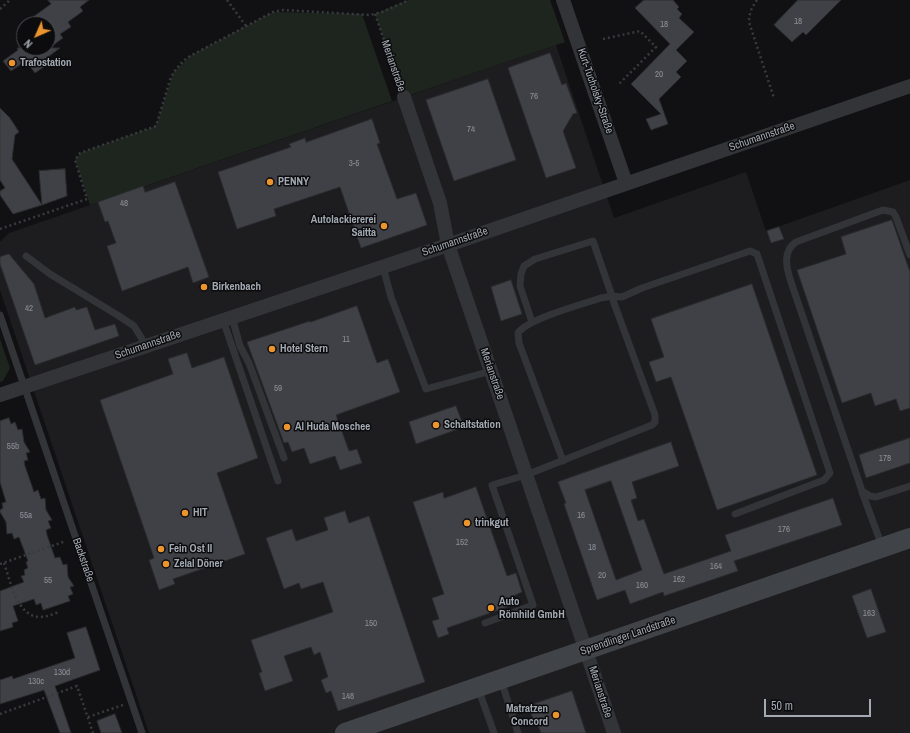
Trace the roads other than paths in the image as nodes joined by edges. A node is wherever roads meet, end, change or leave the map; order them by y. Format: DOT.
graph roads {
  1 [pos="563,0"];
  2 [pos="910,86"];
  3 [pos="404,97"];
  4 [pos="626,183"];
  5 [pos="448,245"];
  6 [pos="910,255"];
  7 [pos="26,256"];
  8 [pos="383,267"];
  9 [pos="612,296"];
  10 [pos="0,315"];
  11 [pos="228,319"];
  12 [pos="532,322"];
  13 [pos="146,346"];
  14 [pos="491,371"];
  15 [pos="25,387"];
  16 [pos="0,395"];
  17 [pos="284,458"];
  18 [pos="563,461"];
  19 [pos="526,475"];
  20 [pos="278,481"];
  21 [pos="910,486"];
  22 [pos="862,491"];
  23 [pos="735,514"];
  24 [pos="910,538"];
  25 [pos="883,548"];
  26 [pos="485,623"];
  27 [pos="586,650"];
  28 [pos="500,680"];
  29 [pos="478,687"];
  30 [pos="374,728"];
  31 [pos="142,733"];
  32 [pos="345,733"];
  33 [pos="494,733"];
  34 [pos="518,733"];
  35 [pos="614,733"];
  1 -- 4 [label="street, Kurt-Tucholsky-Straße"];
  2 -- 4 [label="street, Schumannstraße"];
  3 -- 5 [label="street, Merianstraße"];
  4 -- 5 [label="street, Schumannstraße"];
  5 -- 8 [label="street, Schumannstraße"];
  5 -- 14 [label="street, Merianstraße"];
  6 -- 22 [label="lane"];
  7 -- 13 [label="lane"];
  8 -- 11 [label="street, Schumannstraße"];
  8 -- 14 [label="lane"];
  9 -- 12 [label="lane"];
  9 -- 12 [label="lane"];
  9 -- 18 [label="lane"];
  9 -- 23 [label="lane"];
  10 -- 15 [label="lane, Backstraße"];
  11 -- 13 [label="street, Schumannstraße"];
  11 -- 17 [label="lane"];
  11 -- 20 [label="lane"];
  12 -- 18 [label="lane"];
  13 -- 15 [label="street, Schumannstraße"];
  14 -- 19 [label="street, Merianstraße"];
  15 -- 16 [label="street, Schumannstraße"];
  15 -- 31 [label="lane, Backstraße"];
  18 -- 19 [label="lane"];
  19 -- 26 [label="lane"];
  19 -- 27 [label="street, Merianstraße"];
  21 -- 22 [label="lane"];
  22 -- 25 [label="lane"];
  24 -- 25 [label="main road, Sprendlinger Landstraße"];
  25 -- 27 [label="main road, Sprendlinger Landstraße"];
  27 -- 28 [label="main road, Sprendlinger Landstraße"];
  27 -- 35 [label="street, Merianstraße"];
  28 -- 29 [label="main road, Sprendlinger Landstraße"];
  28 -- 34 [label="lane"];
  29 -- 30 [label="main road, Sprendlinger Landstraße"];
  29 -- 33 [label="lane"];
  30 -- 32 [label="main road, Sprendlinger Landstraße"];
}
